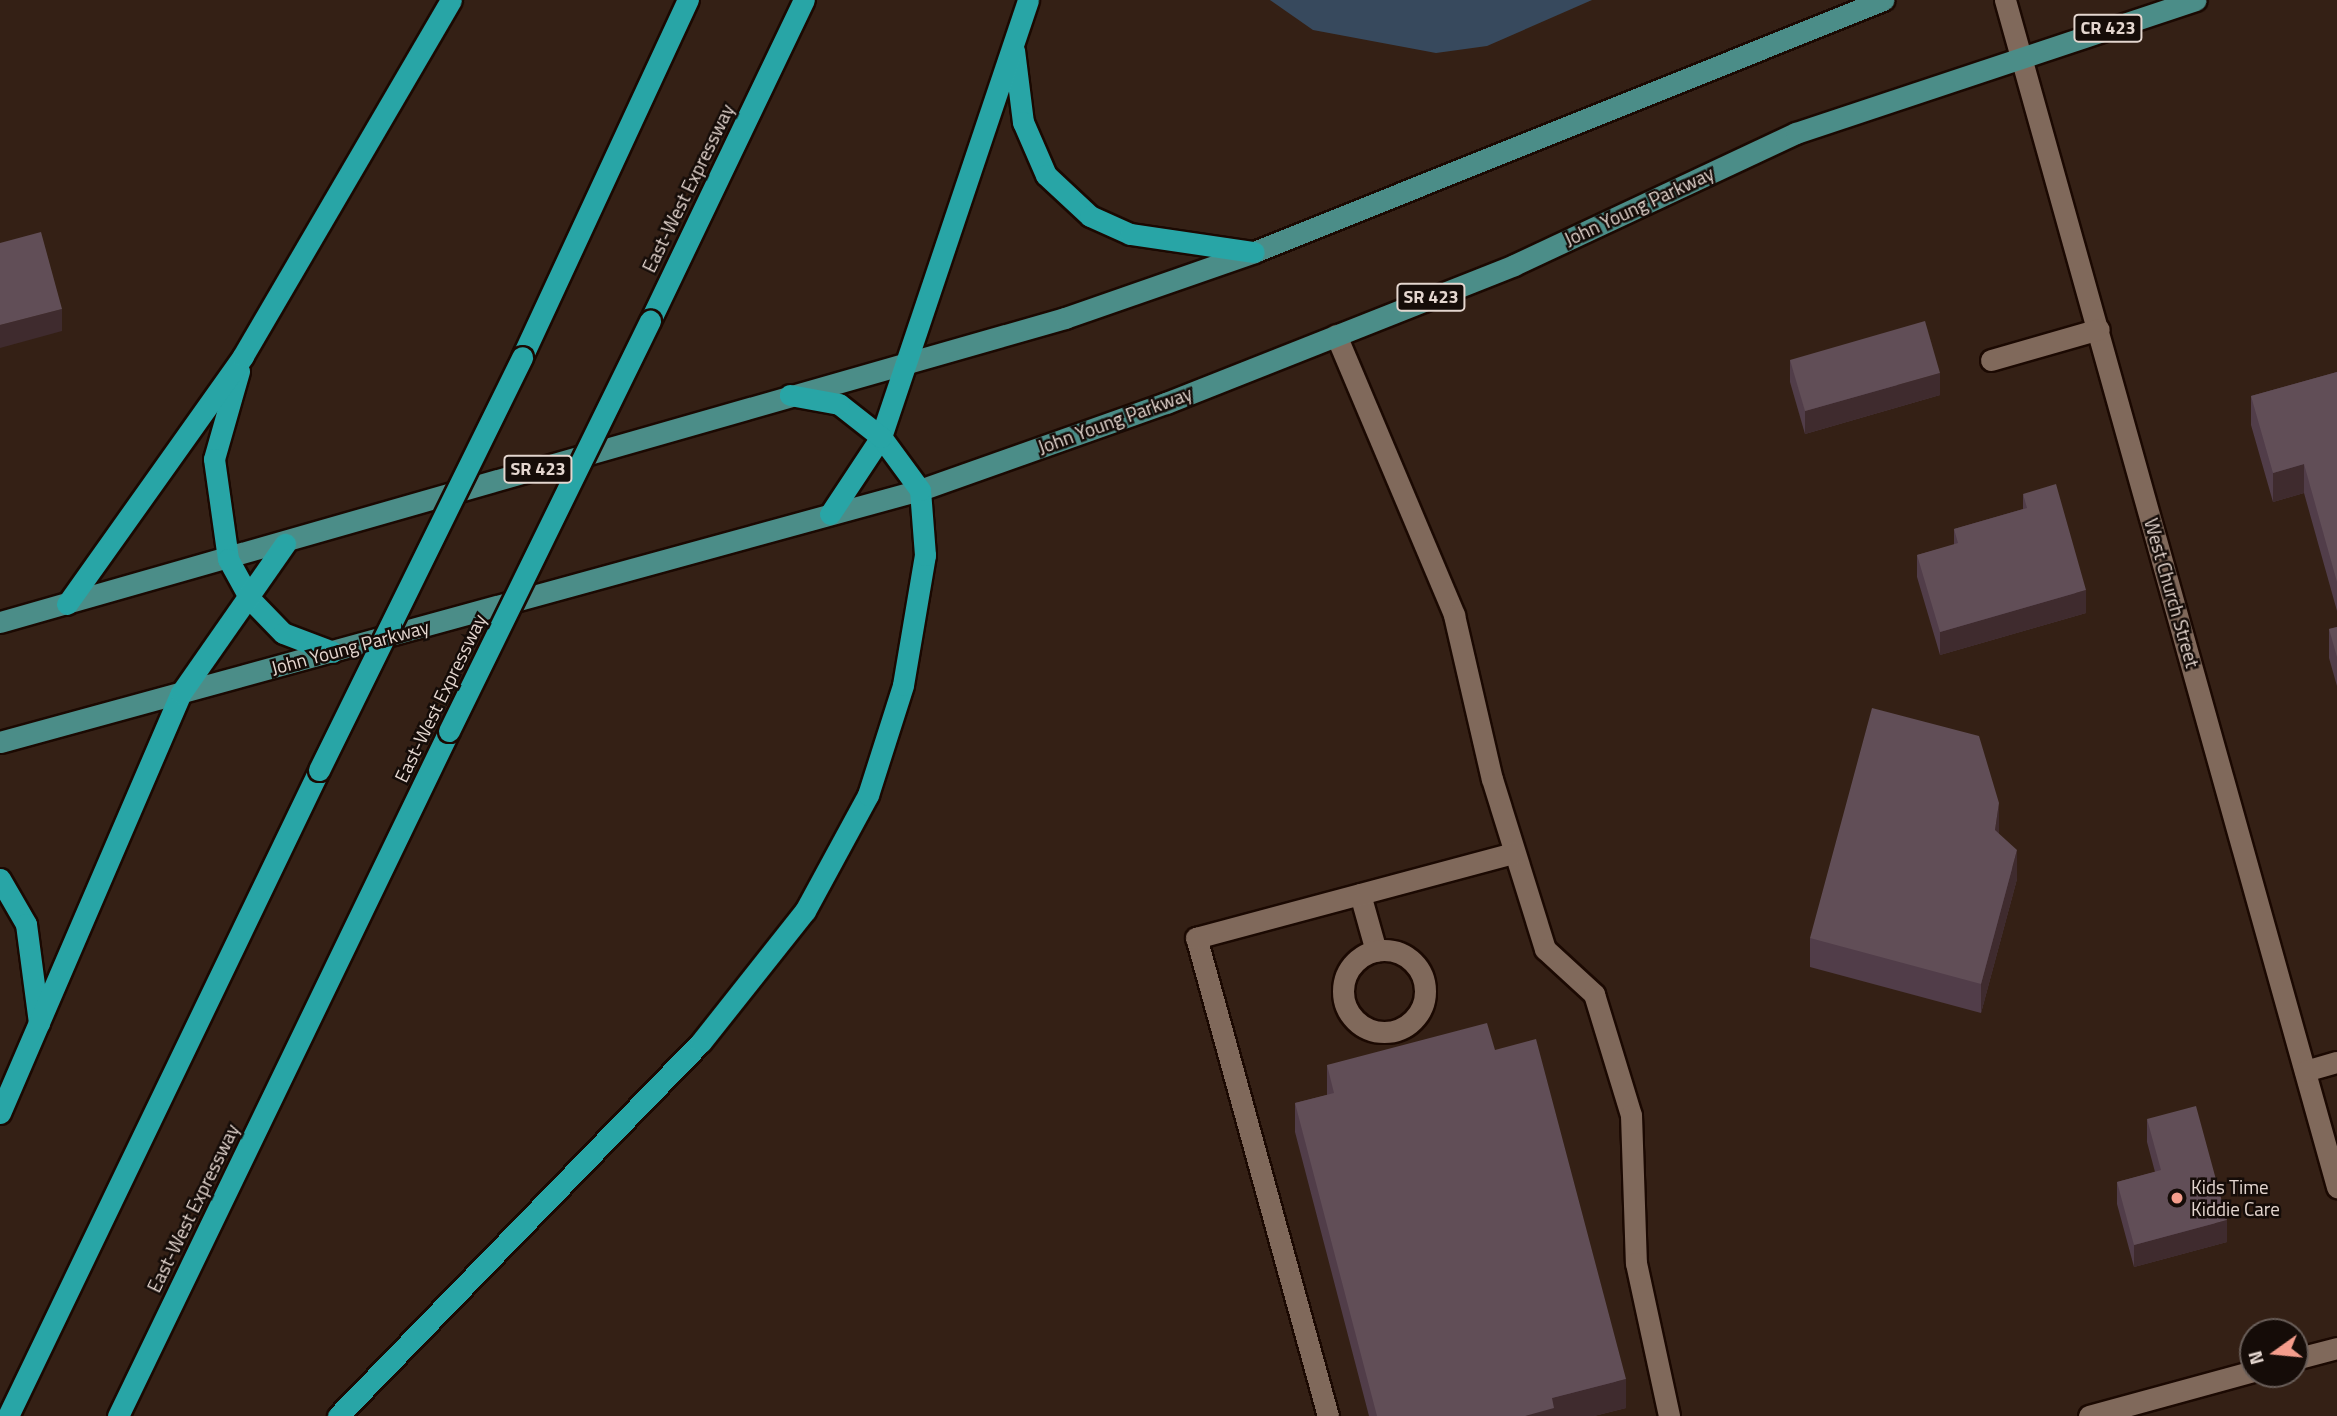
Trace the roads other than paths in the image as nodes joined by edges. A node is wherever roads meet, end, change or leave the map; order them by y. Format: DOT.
graph roads {
  1 [pos="451,0"];
  2 [pos="688,0"];
  3 [pos="804,0"];
  4 [pos="1028,0"];
  5 [pos="1883,0"];
  6 [pos="2005,0"];
  7 [pos="2195,0"];
  8 [pos="1013,44"];
  9 [pos="2021,56"];
  10 [pos="1254,252"];
  11 [pos="2099,329"];
  12 [pos="1336,335"];
  13 [pos="243,356"];
  14 [pos="1991,360"];
  15 [pos="904,365"];
  16 [pos="790,395"];
  17 [pos="881,437"];
  18 [pos="920,489"];
  19 [pos="830,514"];
  20 [pos="285,544"];
  21 [pos="228,559"];
  22 [pos="250,599"];
  23 [pos="67,604"];
  24 [pos="0,622"];
  25 [pos="333,652"];
  26 [pos="181,693"];
  27 [pos="0,742"];
  28 [pos="1514,853"];
  29 [pos="0,879"];
  30 [pos="1360,894"];
  31 [pos="1376,950"];
  32 [pos="39,1024"];
  33 [pos="2337,1062"];
  34 [pos="2305,1072"];
  35 [pos="0,1113"];
  36 [pos="2337,1187"];
  37 [pos="2337,1348"];
  38 [pos="2309,1356"];
  39 [pos="2239,1375"];
  40 [pos="8,1416"];
  41 [pos="118,1416"];
  42 [pos="338,1416"];
  43 [pos="1328,1416"];
  44 [pos="1669,1416"];
  45 [pos="2089,1416"];
  1 -- 13 [label="highway"];
  2 -- 40 [label="highway, bridge"];
  3 -- 41 [label="highway, East-West Expressway, bridge"];
  4 -- 8 [label="highway"];
  5 -- 10 [label="main road, SR 423"];
  6 -- 9 [label="street, West Church Street"];
  7 -- 9 [label="main road, John Young Parkway / CR 423"];
  8 -- 10 [label="highway"];
  8 -- 15 [label="highway"];
  9 -- 11 [label="street, West Church Street"];
  9 -- 12 [label="main road, John Young Parkway / SR 423"];
  10 -- 15 [label="main road, SR 423"];
  11 -- 14 [label="street"];
  11 -- 34 [label="street, West Church Street"];
  12 -- 18 [label="main road, John Young Parkway / SR 423"];
  12 -- 28 [label="street"];
  13 -- 21 [label="highway"];
  13 -- 23 [label="highway"];
  15 -- 16 [label="main road, SR 423"];
  15 -- 17 [label="highway"];
  16 -- 17 [label="highway"];
  16 -- 20 [label="main road, SR 423"];
  17 -- 18 [label="highway"];
  17 -- 19 [label="highway"];
  18 -- 19 [label="main road, John Young Parkway / SR 423"];
  18 -- 42 [label="highway"];
  19 -- 25 [label="main road, John Young Parkway / SR 423"];
  20 -- 21 [label="main road, SR 423"];
  20 -- 22 [label="highway"];
  21 -- 22 [label="highway"];
  21 -- 23 [label="main road, SR 423"];
  22 -- 25 [label="highway"];
  22 -- 26 [label="highway"];
  23 -- 24 [label="main road, SR 423"];
  25 -- 26 [label="main road, John Young Parkway / SR 423"];
  26 -- 27 [label="main road, John Young Parkway / SR 423"];
  26 -- 32 [label="highway"];
  28 -- 30 [label="street"];
  28 -- 44 [label="street"];
  29 -- 32 [label="highway"];
  30 -- 31 [label="street"];
  30 -- 43 [label="street"];
  32 -- 35 [label="highway"];
  33 -- 34 [label="street"];
  34 -- 36 [label="street, West Church Street"];
  37 -- 38 [label="street"];
  39 -- 45 [label="street"];
}
